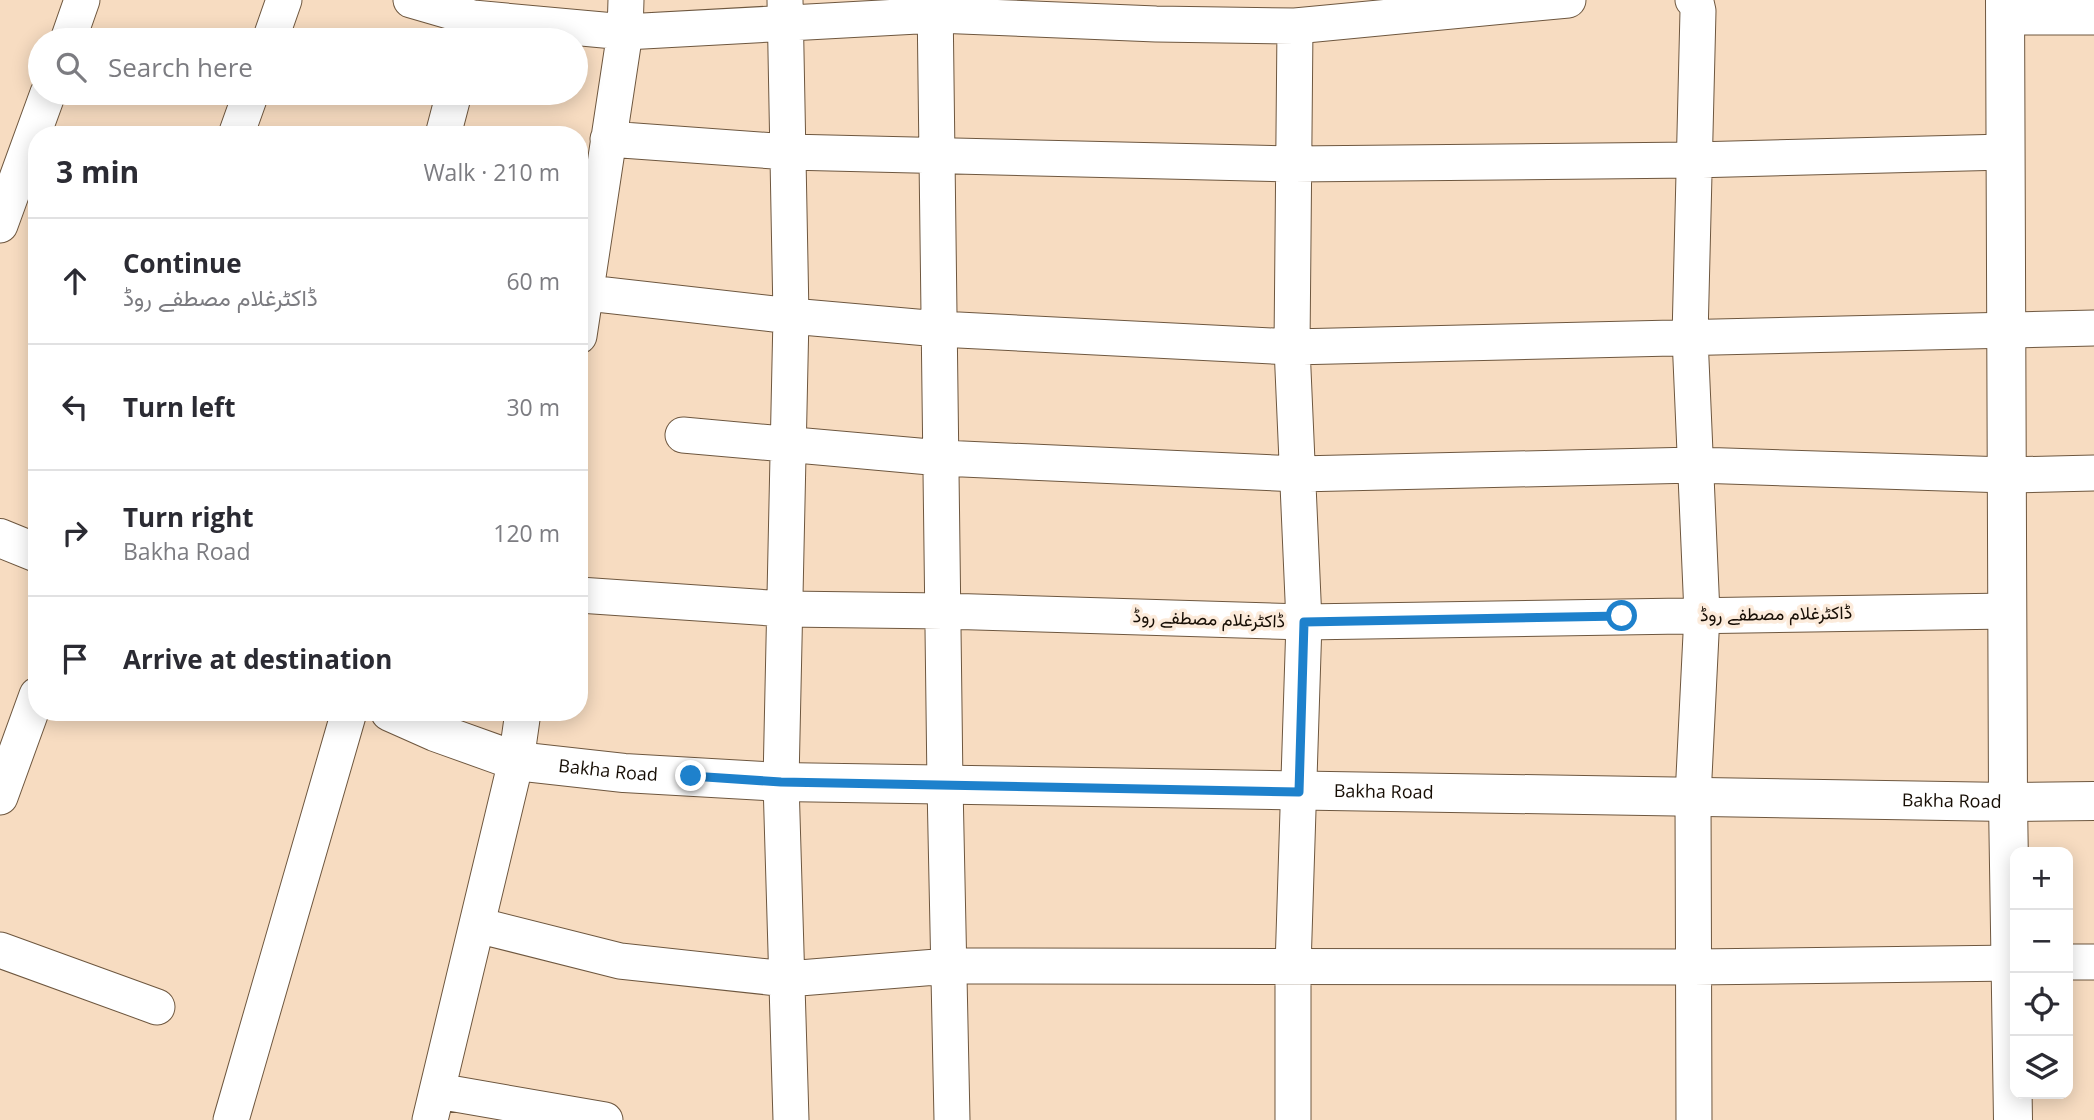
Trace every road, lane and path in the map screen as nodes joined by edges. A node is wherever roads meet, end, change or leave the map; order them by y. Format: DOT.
graph roads {
  1 [pos="82,0"];
  2 [pos="284,0"];
  3 [pos="411,0"];
  4 [pos="1568,0"];
  5 [pos="1693,0"];
  6 [pos="936,7"];
  7 [pos="1378,9"];
  8 [pos="2006,9"];
  9 [pos="785,11"];
  10 [pos="1156,12"];
  11 [pos="625,16"];
  12 [pos="2094,17"];
  13 [pos="1295,26"];
  14 [pos="72,28"];
  15 [pos="274,28"];
  16 [pos="468,28"];
  17 [pos="482,28"];
  18 [pos="43,105"];
  19 [pos="247,105"];
  20 [pos="451,105"];
  21 [pos="35,126"];
  22 [pos="239,126"];
  23 [pos="445,126"];
  24 [pos="608,139"];
  25 [pos="28,143"];
  26 [pos="788,152"];
  27 [pos="2006,152"];
  28 [pos="937,156"];
  29 [pos="1693,160"];
  30 [pos="1294,164"];
  31 [pos="19,165"];
  32 [pos="0,225"];
  33 [pos="588,257"];
  34 [pos="588,294"];
  35 [pos="791,316"];
  36 [pos="2094,328"];
  37 [pos="939,329"];
  38 [pos="2007,329"];
  39 [pos="1690,337"];
  40 [pos="1292,347"];
  41 [pos="683,435"];
  42 [pos="788,444"];
  43 [pos="941,458"];
  44 [pos="1696,465"];
  45 [pos="2094,473"];
  46 [pos="1298,474"];
  47 [pos="2007,475"];
  48 [pos="0,538"];
  49 [pos="28,549"];
  50 [pos="588,596"];
  51 [pos="785,609"];
  52 [pos="943,611"];
  53 [pos="2008,611"];
  54 [pos="1702,614"];
  55 [pos="1304,622"];
  56 [pos="28,720"];
  57 [pos="346,721"];
  58 [pos="410,721"];
  59 [pos="522,721"];
  60 [pos="516,761"];
  61 [pos="781,782"];
  62 [pos="945,785"];
  63 [pos="1299,792"];
  64 [pos="0,797"];
  65 [pos="1693,797"];
  66 [pos="2094,801"];
  67 [pos="2008,802"];
  68 [pos="2011,910"];
  69 [pos="477,925"];
  70 [pos="0,950"];
  71 [pos="2073,962"];
  72 [pos="2094,962"];
  73 [pos="2010,963"];
  74 [pos="949,966"];
  75 [pos="1293,967"];
  76 [pos="1693,967"];
  77 [pos="2013,973"];
  78 [pos="787,979"];
  79 [pos="157,1007"];
  80 [pos="434,1105"];
  81 [pos="230,1120"];
  82 [pos="605,1120"];
  83 [pos="791,1120"];
  84 [pos="952,1120"];
  85 [pos="1293,1120"];
  86 [pos="1694,1120"];
  87 [pos="2013,1120"];
  1 -- 14 [label="street"];
  2 -- 15 [label="street"];
  3 -- 16 [label="street"];
  4 -- 7 [label="street"];
  5 -- 29 [label="street"];
  6 -- 9 [label="street"];
  6 -- 10 [label="street"];
  6 -- 28 [label="street"];
  7 -- 13 [label="street"];
  8 -- 12 [label="street"];
  8 -- 27 [label="street"];
  9 -- 11 [label="street"];
  9 -- 26 [label="street"];
  10 -- 13 [label="street"];
  11 -- 17 [label="street"];
  11 -- 24 [label="street"];
  13 -- 30 [label="street"];
  18 -- 21 [label="street"];
  19 -- 22 [label="street"];
  20 -- 23 [label="street"];
  24 -- 26 [label="street"];
  24 -- 33 [label="street"];
  25 -- 31 [label="street"];
  26 -- 28 [label="street"];
  26 -- 35 [label="street"];
  27 -- 29 [label="street"];
  27 -- 38 [label="street"];
  28 -- 30 [label="street"];
  28 -- 37 [label="street"];
  29 -- 30 [label="street"];
  29 -- 39 [label="street"];
  30 -- 40 [label="street"];
  31 -- 32 [label="street"];
  34 -- 35 [label="street"];
  35 -- 37 [label="street"];
  35 -- 42 [label="street"];
  36 -- 38 [label="street"];
  37 -- 40 [label="street"];
  37 -- 43 [label="street"];
  38 -- 39 [label="street"];
  38 -- 47 [label="street"];
  39 -- 40 [label="street"];
  39 -- 44 [label="street"];
  40 -- 46 [label="street"];
  41 -- 42 [label="street"];
  42 -- 43 [label="street"];
  42 -- 51 [label="street"];
  43 -- 46 [label="street"];
  43 -- 52 [label="street"];
  44 -- 46 [label="street"];
  44 -- 47 [label="street"];
  44 -- 54 [label="street"];
  45 -- 47 [label="street"];
  46 -- 55 [label="street"];
  47 -- 53 [label="street"];
  48 -- 49 [label="street"];
  50 -- 51 [label="street, ڈاکٹرغلام مصطفے روڈ"];
  51 -- 52 [label="street, ڈاکٹرغلام مصطفے روڈ"];
  51 -- 61 [label="street"];
  52 -- 55 [label="street, ڈاکٹرغلام مصطفے روڈ"];
  52 -- 62 [label="street"];
  53 -- 54 [label="street, ڈاکٹرغلام مصطفے روڈ"];
  53 -- 67 [label="street"];
  54 -- 55 [label="street, ڈاکٹرغلام مصطفے روڈ"];
  54 -- 65 [label="street"];
  55 -- 63 [label="street"];
  56 -- 64 [label="street"];
  57 -- 81 [label="street"];
  58 -- 60 [label="street, Bakha Road"];
  59 -- 60 [label="street"];
  60 -- 61 [label="street, Bakha Road"];
  60 -- 69 [label="street"];
  61 -- 62 [label="street, Bakha Road"];
  61 -- 78 [label="street"];
  62 -- 63 [label="street, Bakha Road"];
  62 -- 74 [label="street"];
  63 -- 65 [label="street, Bakha Road"];
  63 -- 75 [label="street"];
  65 -- 67 [label="street, Bakha Road"];
  65 -- 76 [label="street"];
  66 -- 67 [label="street, Bakha Road"];
  67 -- 68 [label="street"];
  69 -- 78 [label="street"];
  69 -- 80 [label="street"];
  70 -- 79 [label="street"];
  71 -- 72 [label="street"];
  73 -- 76 [label="street"];
  74 -- 75 [label="street"];
  74 -- 78 [label="street"];
  74 -- 84 [label="street"];
  75 -- 76 [label="street"];
  75 -- 85 [label="street"];
  76 -- 86 [label="street"];
  77 -- 87 [label="street"];
  78 -- 83 [label="street"];
  80 -- 82 [label="street"];
}
